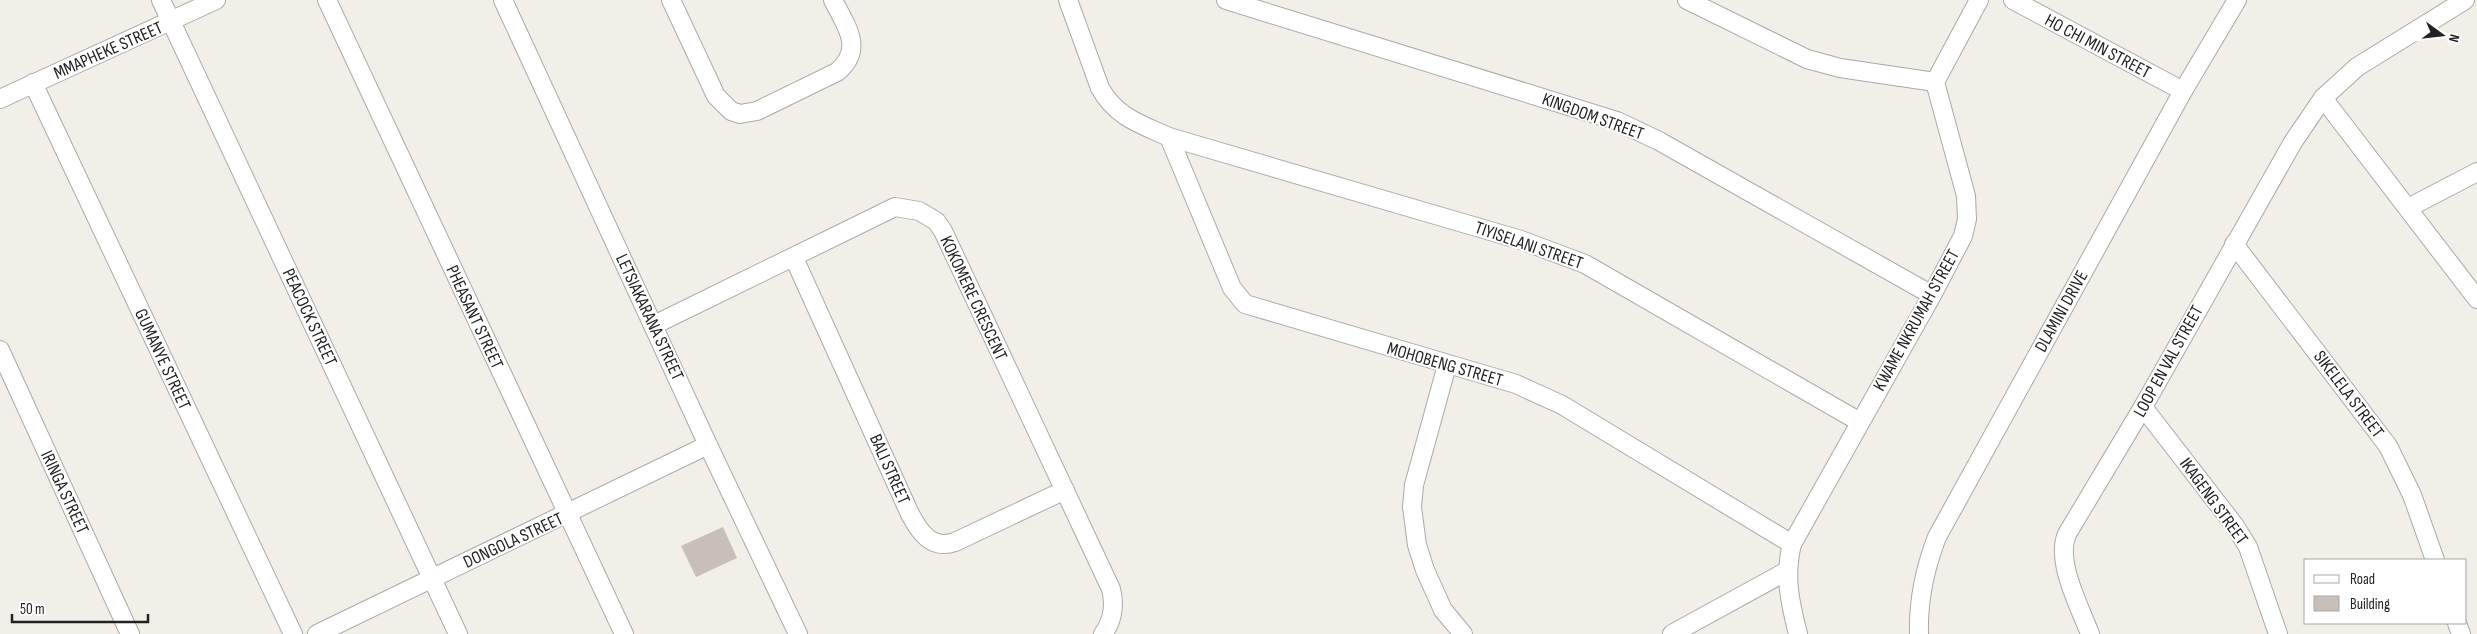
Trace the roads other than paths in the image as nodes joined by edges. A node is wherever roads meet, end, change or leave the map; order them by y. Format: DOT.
graph roads {
  1 [pos="161,0"];
  2 [pos="216,0"];
  3 [pos="326,0"];
  4 [pos="503,0"];
  5 [pos="671,0"];
  6 [pos="833,0"];
  7 [pos="1068,0"];
  8 [pos="1226,0"];
  9 [pos="1687,0"];
  10 [pos="1979,0"];
  11 [pos="2013,0"];
  12 [pos="2238,0"];
  13 [pos="2465,0"];
  14 [pos="171,22"];
  15 [pos="1935,82"];
  16 [pos="34,83"];
  17 [pos="2183,91"];
  18 [pos="2323,98"];
  19 [pos="0,99"];
  20 [pos="1169,137"];
  21 [pos="2477,172"];
  22 [pos="2408,208"];
  23 [pos="2234,244"];
  24 [pos="794,258"];
  25 [pos="1932,295"];
  26 [pos="2477,299"];
  27 [pos="654,325"];
  28 [pos="0,350"];
  29 [pos="1447,365"];
  30 [pos="2143,406"];
  31 [pos="1860,422"];
  32 [pos="708,445"];
  33 [pos="1065,490"];
  34 [pos="566,514"];
  35 [pos="1792,544"];
  36 [pos="2435,559"];
  37 [pos="1787,571"];
  38 [pos="432,578"];
  39 [pos="344,628"];
  40 [pos="130,634"];
  41 [pos="293,634"];
  42 [pos="318,634"];
  43 [pos="458,634"];
  44 [pos="624,634"];
  45 [pos="798,634"];
  46 [pos="1103,634"];
  47 [pos="1462,634"];
  48 [pos="1672,634"];
  49 [pos="1798,634"];
  50 [pos="1919,634"];
  51 [pos="2090,634"];
  52 [pos="2278,634"];
  1 -- 14 [label="street, PEACOCK STREET"];
  2 -- 14 [label="street, MMAPHEKE STREET"];
  3 -- 34 [label="street, PHEASANT STREET"];
  4 -- 27 [label="street, LETSIAKARANA STREET"];
  5 -- 6 [label="street"];
  7 -- 20 [label="street, TIYISELANI STREET"];
  8 -- 25 [label="street, KINGDOM STREET"];
  9 -- 15 [label="street"];
  10 -- 15 [label="street"];
  11 -- 17 [label="street, HO CHI MIN STREET"];
  12 -- 17 [label="street, DLAMINI DRIVE"];
  13 -- 18 [label="street, LOOP EN VAL STREET"];
  14 -- 16 [label="street, MMAPHEKE STREET"];
  14 -- 38 [label="street, PEACOCK STREET"];
  15 -- 25 [label="street, KWAME NKRUMAH STREET"];
  16 -- 19 [label="street, MMAPHEKE STREET"];
  16 -- 41 [label="street, GUMANYE STREET"];
  17 -- 50 [label="street, DLAMINI DRIVE"];
  18 -- 22 [label="street"];
  18 -- 23 [label="street, LOOP EN VAL STREET"];
  20 -- 29 [label="street, MOHOBENG STREET"];
  20 -- 31 [label="street, TIYISELANI STREET"];
  21 -- 22 [label="street"];
  22 -- 26 [label="street"];
  23 -- 30 [label="street, LOOP EN VAL STREET"];
  23 -- 36 [label="street, SIKELELA STREET"];
  24 -- 27 [label="street, KOKOMERE CRESCENT"];
  24 -- 33 [label="street, KOKOMERE CRESCENT"];
  24 -- 33 [label="street, BALI STREET"];
  25 -- 31 [label="street, KWAME NKRUMAH STREET"];
  27 -- 32 [label="street, LETSIAKARANA STREET"];
  28 -- 40 [label="street, IRINGA STREET"];
  29 -- 35 [label="street, MOHOBENG STREET"];
  29 -- 47 [label="street"];
  30 -- 51 [label="street, LOOP EN VAL STREET"];
  30 -- 52 [label="street, IKAGENG STREET"];
  31 -- 35 [label="street, KWAME NKRUMAH STREET"];
  32 -- 34 [label="street, DONGOLA STREET"];
  32 -- 45 [label="street, LETSIAKARANA STREET"];
  33 -- 46 [label="street, KOKOMERE CRESCENT"];
  34 -- 38 [label="street, DONGOLA STREET"];
  34 -- 44 [label="street, PHEASANT STREET"];
  35 -- 37 [label="street, KWAME NKRUMAH STREET"];
  37 -- 48 [label="street"];
  37 -- 49 [label="street, KWAME NKRUMAH STREET"];
  38 -- 39 [label="street, DONGOLA STREET"];
  38 -- 43 [label="street, PEACOCK STREET"];
  39 -- 42 [label="street, DONGOLA STREET"];
}
